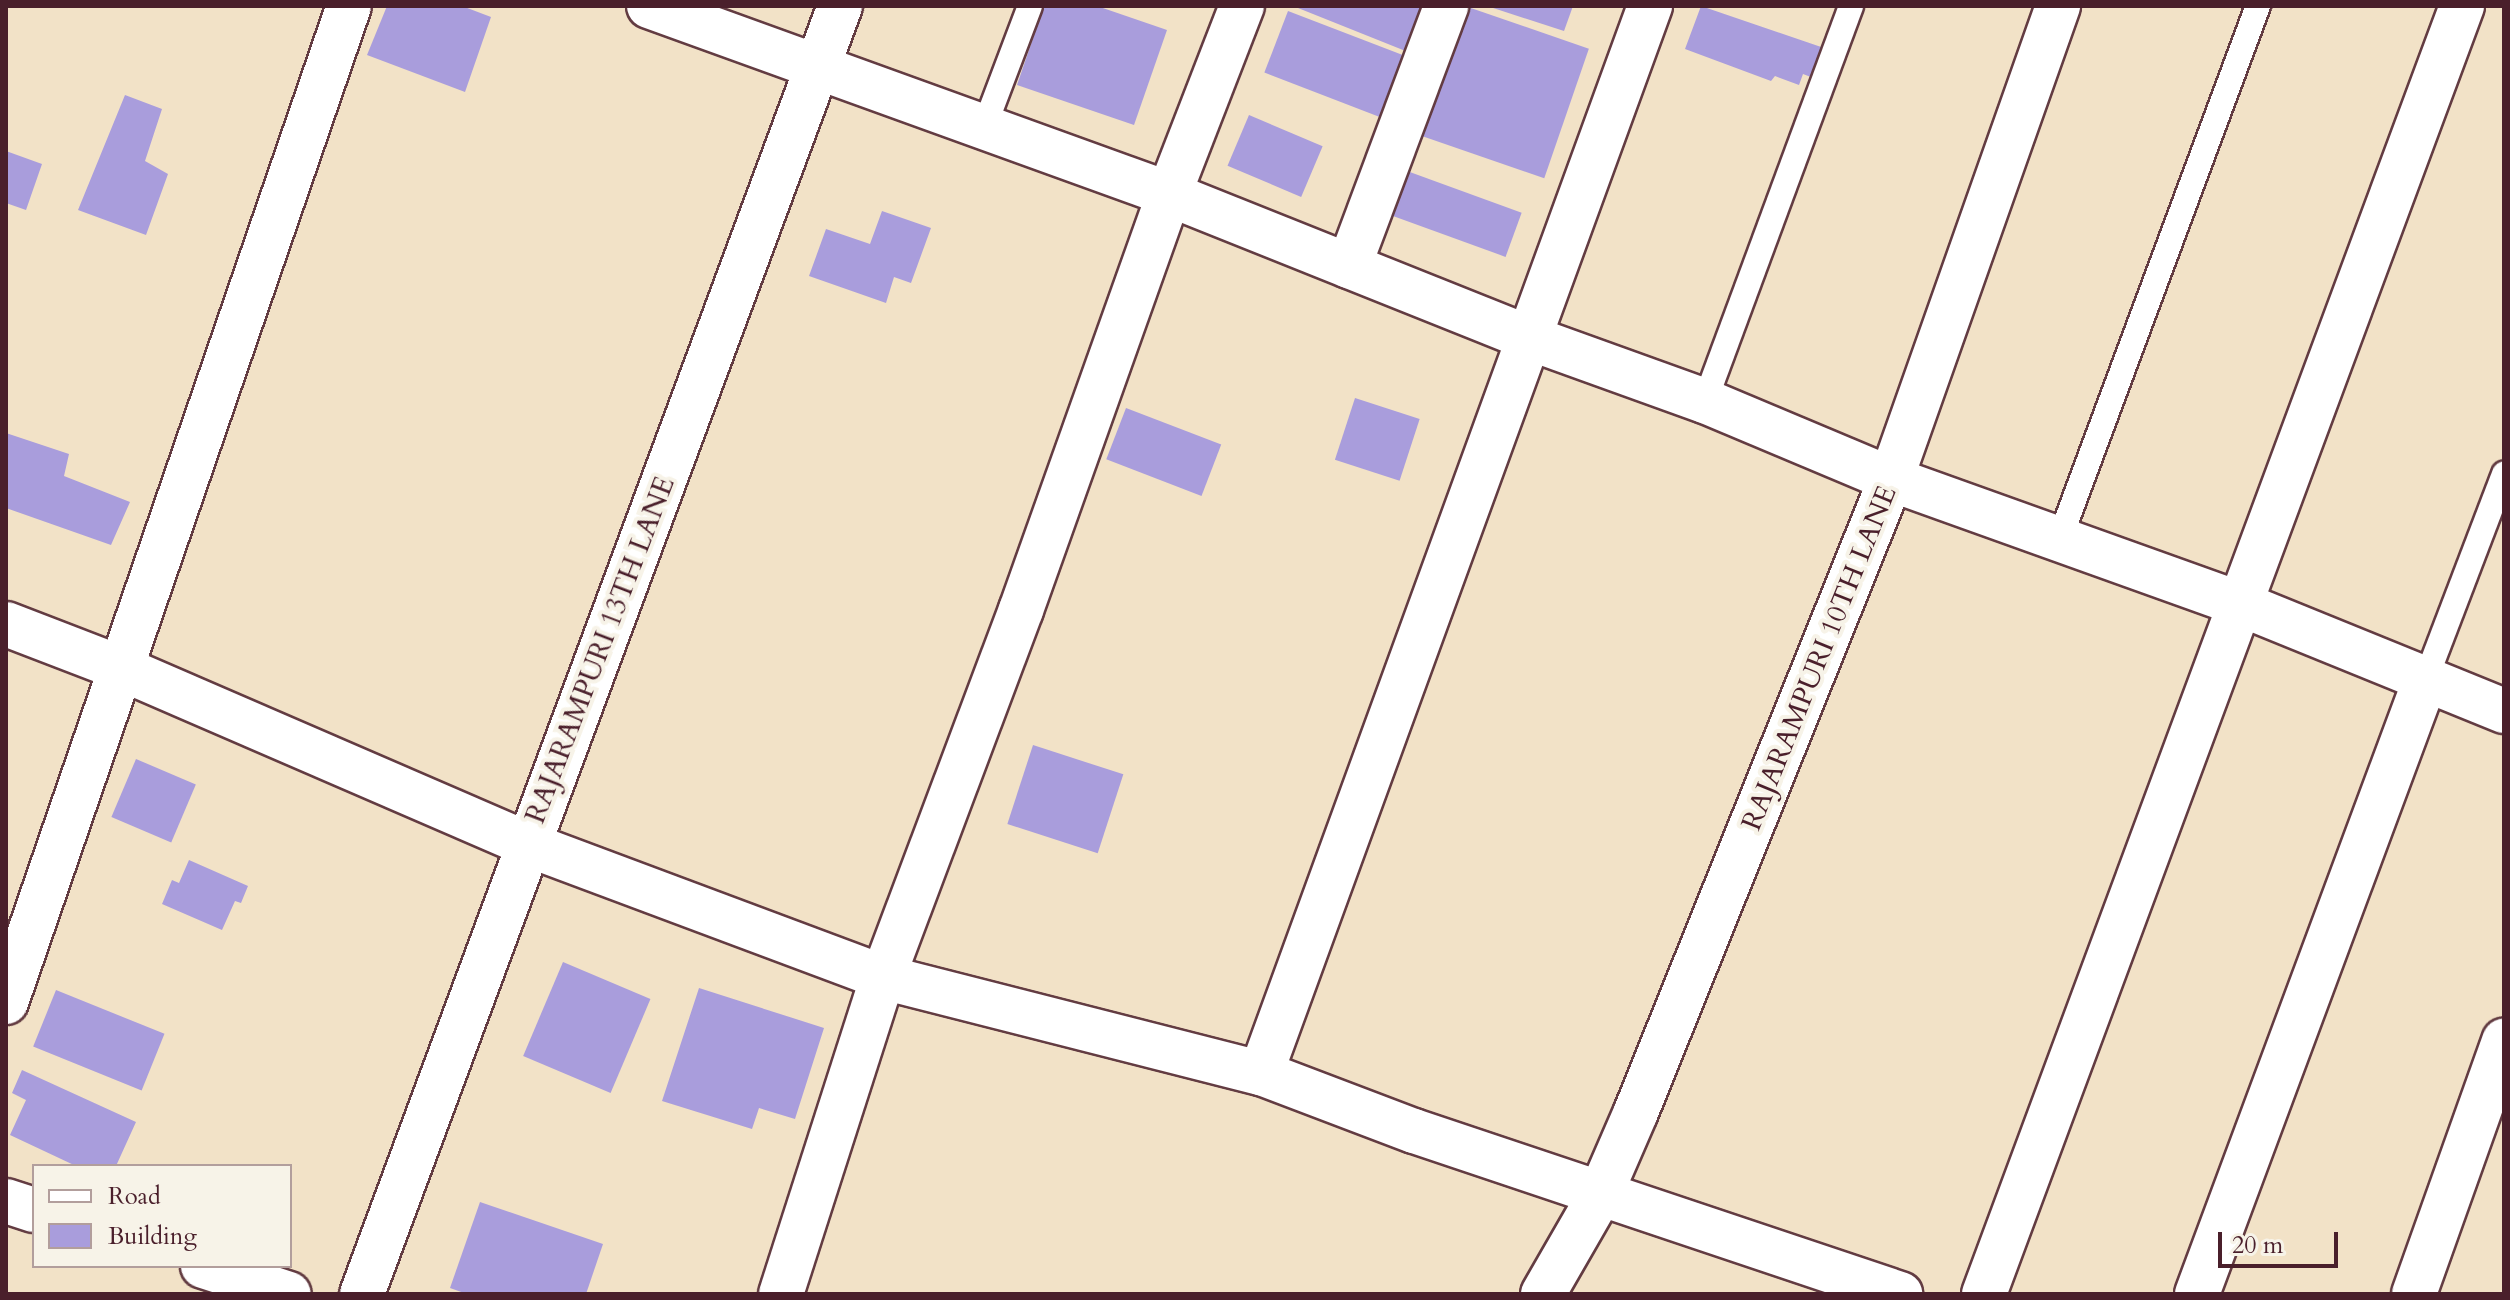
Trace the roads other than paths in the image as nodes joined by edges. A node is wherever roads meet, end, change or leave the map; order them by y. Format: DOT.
graph roads {
  1 [pos="349,6"];
  2 [pos="649,6"];
  3 [pos="840,6"];
  4 [pos="1030,6"];
  5 [pos="1242,6"];
  6 [pos="1446,6"];
  7 [pos="1650,6"];
  8 [pos="1851,6"];
  9 [pos="2058,6"];
  10 [pos="2258,6"];
  11 [pos="2462,6"];
  12 [pos="817,68"];
  13 [pos="985,125"];
  14 [pos="1169,194"];
  15 [pos="1349,266"];
  16 [pos="1527,337"];
  17 [pos="1705,401"];
  18 [pos="2504,474"];
  19 [pos="1891,479"];
  20 [pos="2060,538"];
  21 [pos="2243,605"];
  22 [pos="6,624"];
  23 [pos="123,669"];
  24 [pos="2425,681"];
  25 [pos="2504,711"];
  26 [pos="527,844"];
  27 [pos="883,977"];
  28 [pos="6,1002"];
  29 [pos="2504,1041"];
  30 [pos="1261,1073"];
  31 [pos="1600,1195"];
  32 [pos="6,1201"];
  33 [pos="32,1209"];
  34 [pos="209,1268"];
  35 [pos="289,1294"];
  36 [pos="362,1294"];
  37 [pos="781,1294"];
  38 [pos="1543,1294"];
  39 [pos="1900,1294"];
  40 [pos="1984,1294"];
  41 [pos="2197,1294"];
  42 [pos="2414,1294"];
  1 -- 23 [label="street"];
  2 -- 12 [label="street"];
  3 -- 12 [label="street, RAJARAMPURI 13TH LANE"];
  4 -- 13 [label="lane"];
  5 -- 14 [label="street"];
  6 -- 15 [label="street"];
  7 -- 16 [label="street"];
  8 -- 17 [label="lane"];
  9 -- 19 [label="street, RAJARAMPURI 10TH LANE"];
  10 -- 20 [label="lane"];
  11 -- 21 [label="street"];
  12 -- 13 [label="street"];
  12 -- 26 [label="street, RAJARAMPURI 13TH LANE"];
  13 -- 14 [label="street"];
  14 -- 15 [label="street"];
  14 -- 27 [label="street"];
  15 -- 16 [label="street"];
  16 -- 17 [label="street"];
  16 -- 30 [label="street"];
  17 -- 19 [label="street"];
  18 -- 24 [label="lane"];
  19 -- 20 [label="street"];
  19 -- 31 [label="street, RAJARAMPURI 10TH LANE"];
  20 -- 21 [label="street"];
  21 -- 24 [label="street"];
  21 -- 40 [label="street"];
  22 -- 23 [label="street"];
  23 -- 26 [label="street"];
  23 -- 28 [label="street"];
  24 -- 25 [label="street"];
  24 -- 41 [label="street"];
  26 -- 27 [label="street"];
  26 -- 36 [label="street, RAJARAMPURI 13TH LANE"];
  27 -- 30 [label="street"];
  27 -- 37 [label="street"];
  29 -- 42 [label="street"];
  30 -- 31 [label="street"];
  31 -- 38 [label="street, RAJARAMPURI 10TH LANE"];
  31 -- 39 [label="street"];
  32 -- 33 [label="street"];
  34 -- 35 [label="street"];
}
